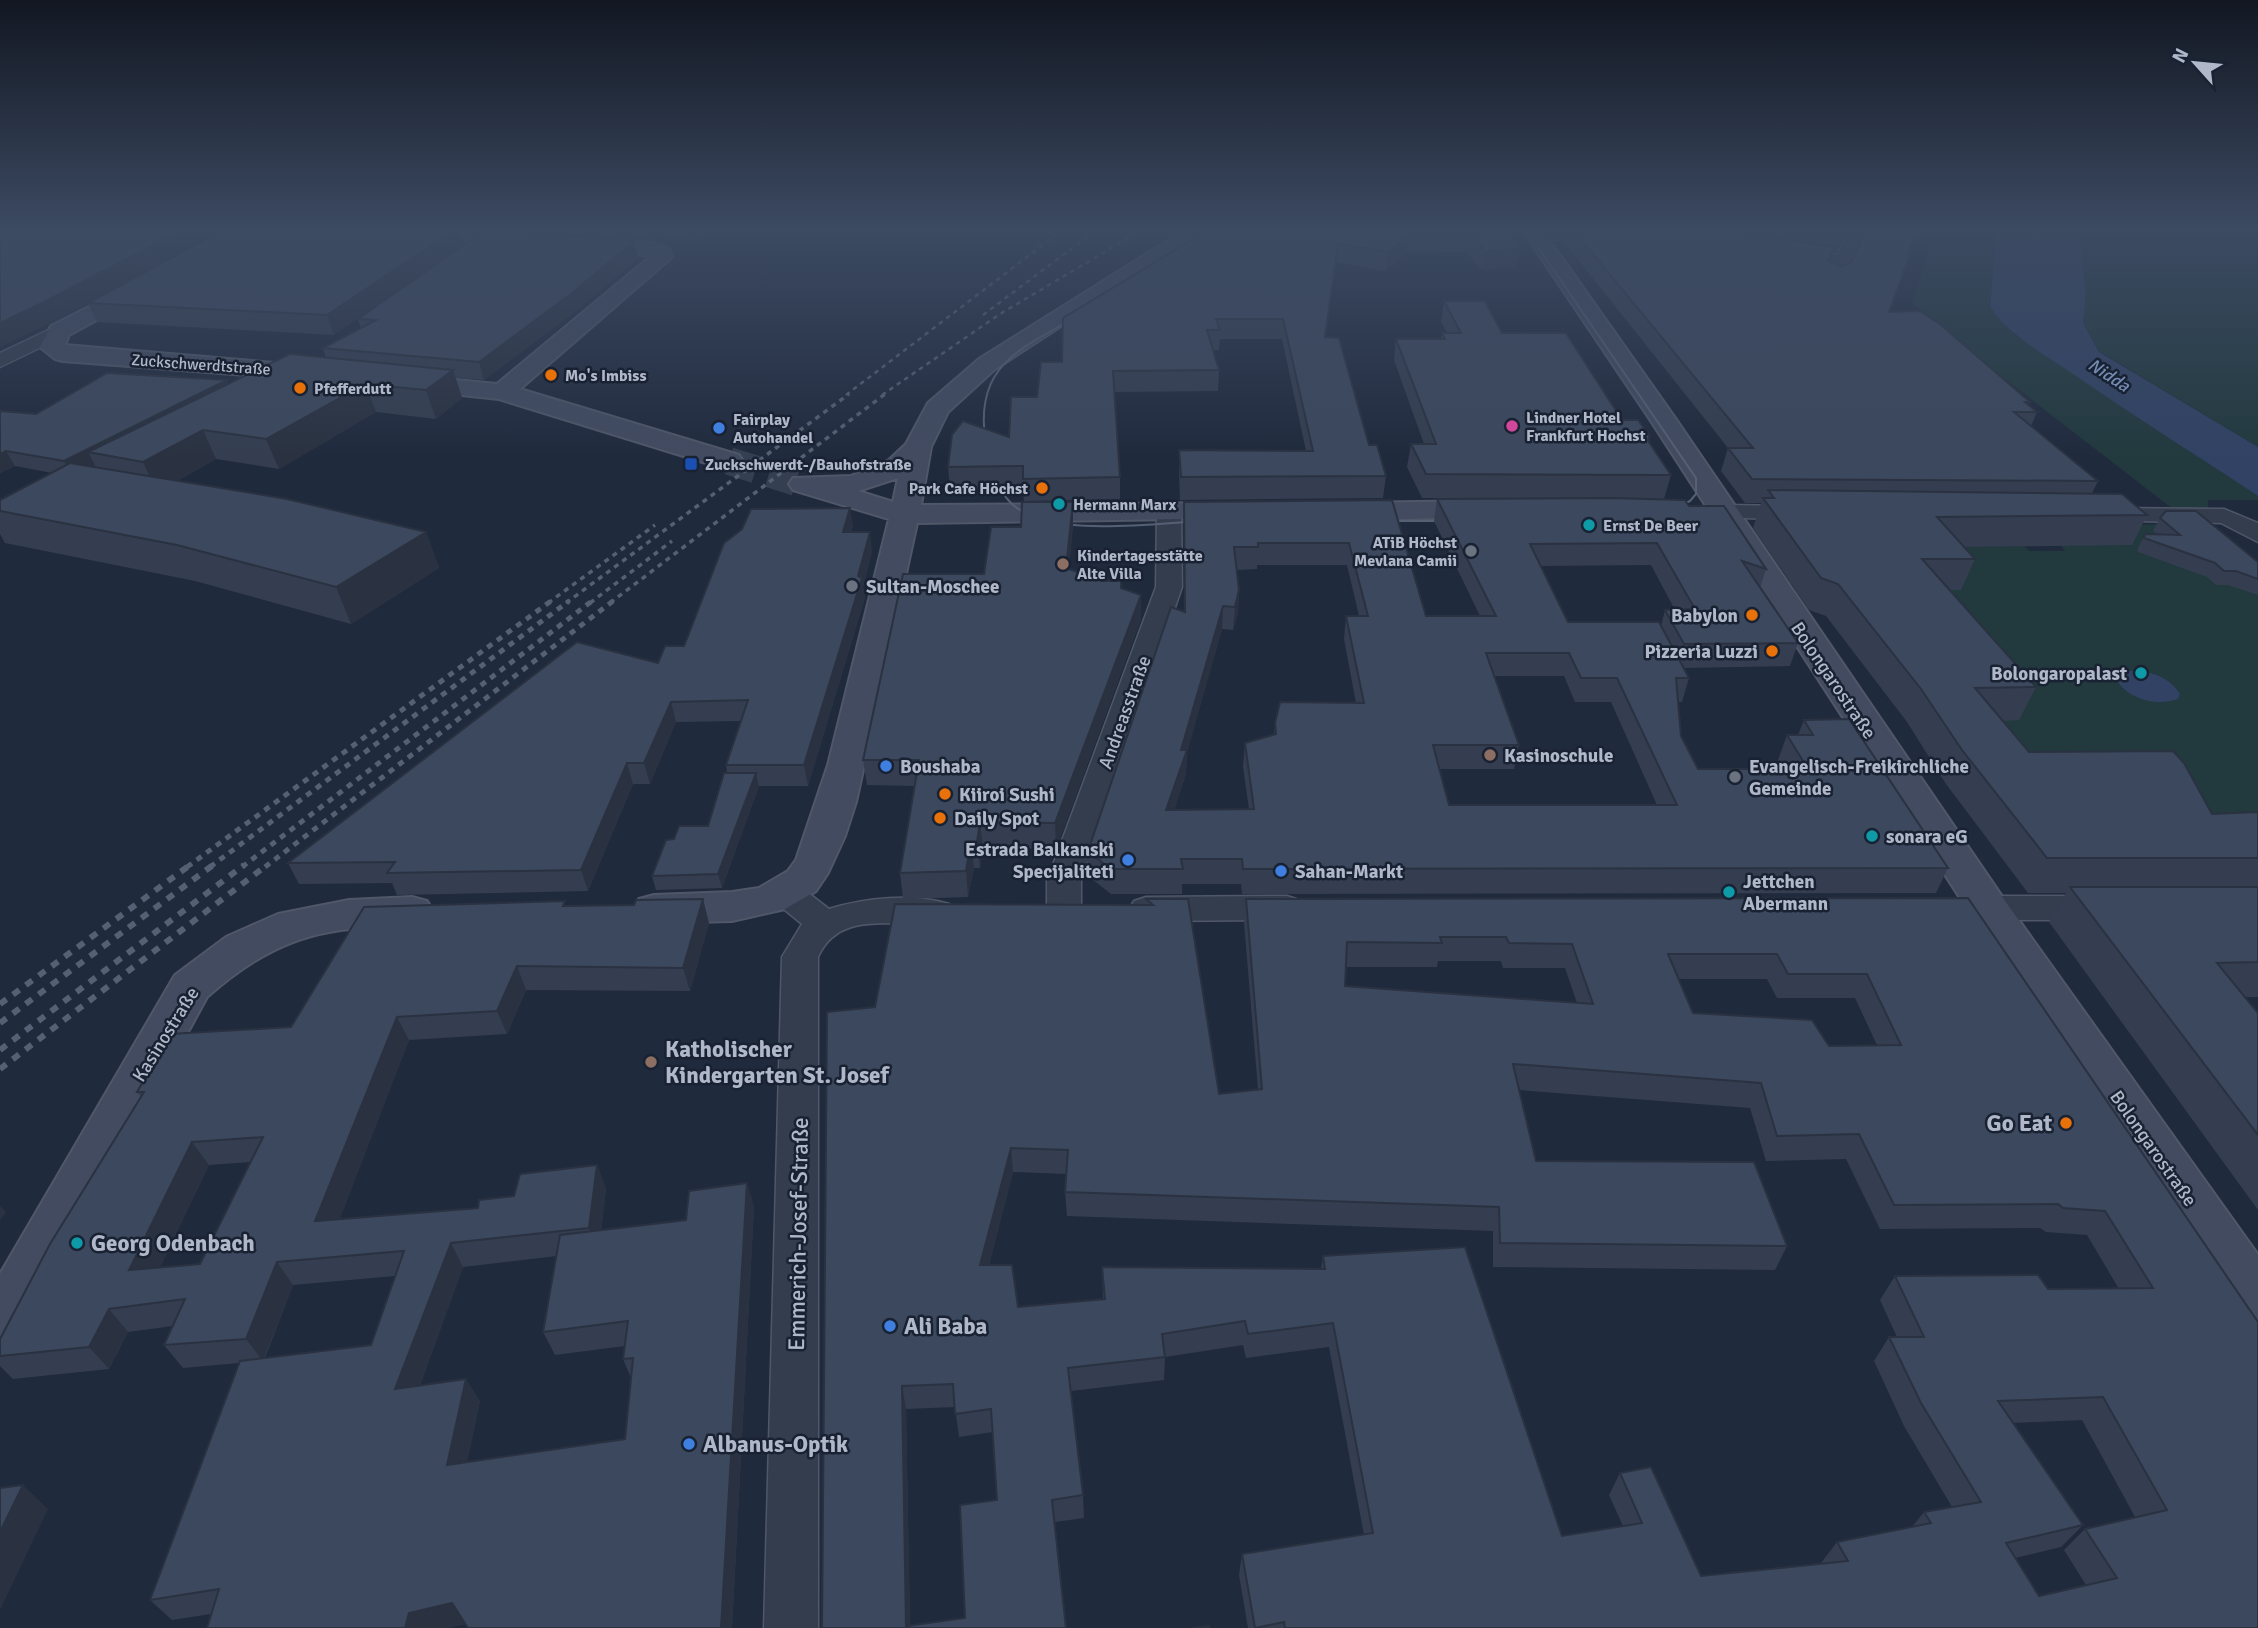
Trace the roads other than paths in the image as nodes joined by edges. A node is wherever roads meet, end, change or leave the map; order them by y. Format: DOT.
graph roads {
  1 [pos="114,307"];
  2 [pos="602,307"];
  3 [pos="1077,307"];
  4 [pos="1584,307"];
  5 [pos="61,343"];
  6 [pos="326,354"];
  7 [pos="0,361"];
  8 [pos="0,368"];
  9 [pos="298,372"];
  10 [pos="340,376"];
  11 [pos="381,380"];
  12 [pos="261,391"];
  13 [pos="502,392"];
  14 [pos="918,447"];
  15 [pos="729,461"];
  16 [pos="1508,510"];
  17 [pos="1686,510"];
  18 [pos="1169,512"];
  19 [pos="1268,512"];
  20 [pos="1320,512"];
  21 [pos="1724,512"];
  22 [pos="1823,513"];
  23 [pos="904,514"];
  24 [pos="2085,515"];
  25 [pos="2258,535"];
  26 [pos="786,893"];
  27 [pos="1312,908"];
  28 [pos="1942,908"];
  29 [pos="1989,908"];
  30 [pos="2133,908"];
  31 [pos="1091,909"];
  32 [pos="615,910"];
  33 [pos="1028,910"];
  34 [pos="450,911"];
  35 [pos="965,911"];
  36 [pos="825,924"];
  37 [pos="2258,1299"];
  38 [pos="0,1325"];
  39 [pos="791,1628"];
  1 -- 5 [label="main road"];
  2 -- 13 [label="main road"];
  3 -- 14 [label="main road"];
  4 -- 21 [label="main road, Bolongarostraße"];
  5 -- 7 [label="street"];
  5 -- 8 [label="street, Zuckschwerdtstraße"];
  5 -- 9 [label="main road, Zuckschwerdtstraße"];
  6 -- 9 [label="street"];
  9 -- 10 [label="main road, Zuckschwerdtstraße"];
  9 -- 12 [label="street"];
  11 -- 13 [label="main road"];
  13 -- 15 [label="main road"];
  14 -- 23 [label="main road"];
  14 -- 23 [label="main road"];
  16 -- 20 [label="main road"];
  17 -- 21 [label="main road"];
  18 -- 19 [label="main road"];
  18 -- 23 [label="main road"];
  18 -- 31 [label="street, Andreasstraße"];
  21 -- 22 [label="street"];
  21 -- 29 [label="main road, Bolongarostraße"];
  23 -- 26 [label="main road"];
  24 -- 25 [label="street"];
  26 -- 32 [label="main road"];
  26 -- 36 [label="street"];
  27 -- 31 [label="street"];
  28 -- 29 [label="street"];
  29 -- 30 [label="street"];
  29 -- 37 [label="main road, Bolongarostraße"];
  31 -- 33 [label="street"];
  34 -- 38 [label="main road, Kasinostraße"];
  35 -- 36 [label="street"];
  36 -- 39 [label="street, Emmerich-Josef-Straße"];
}
